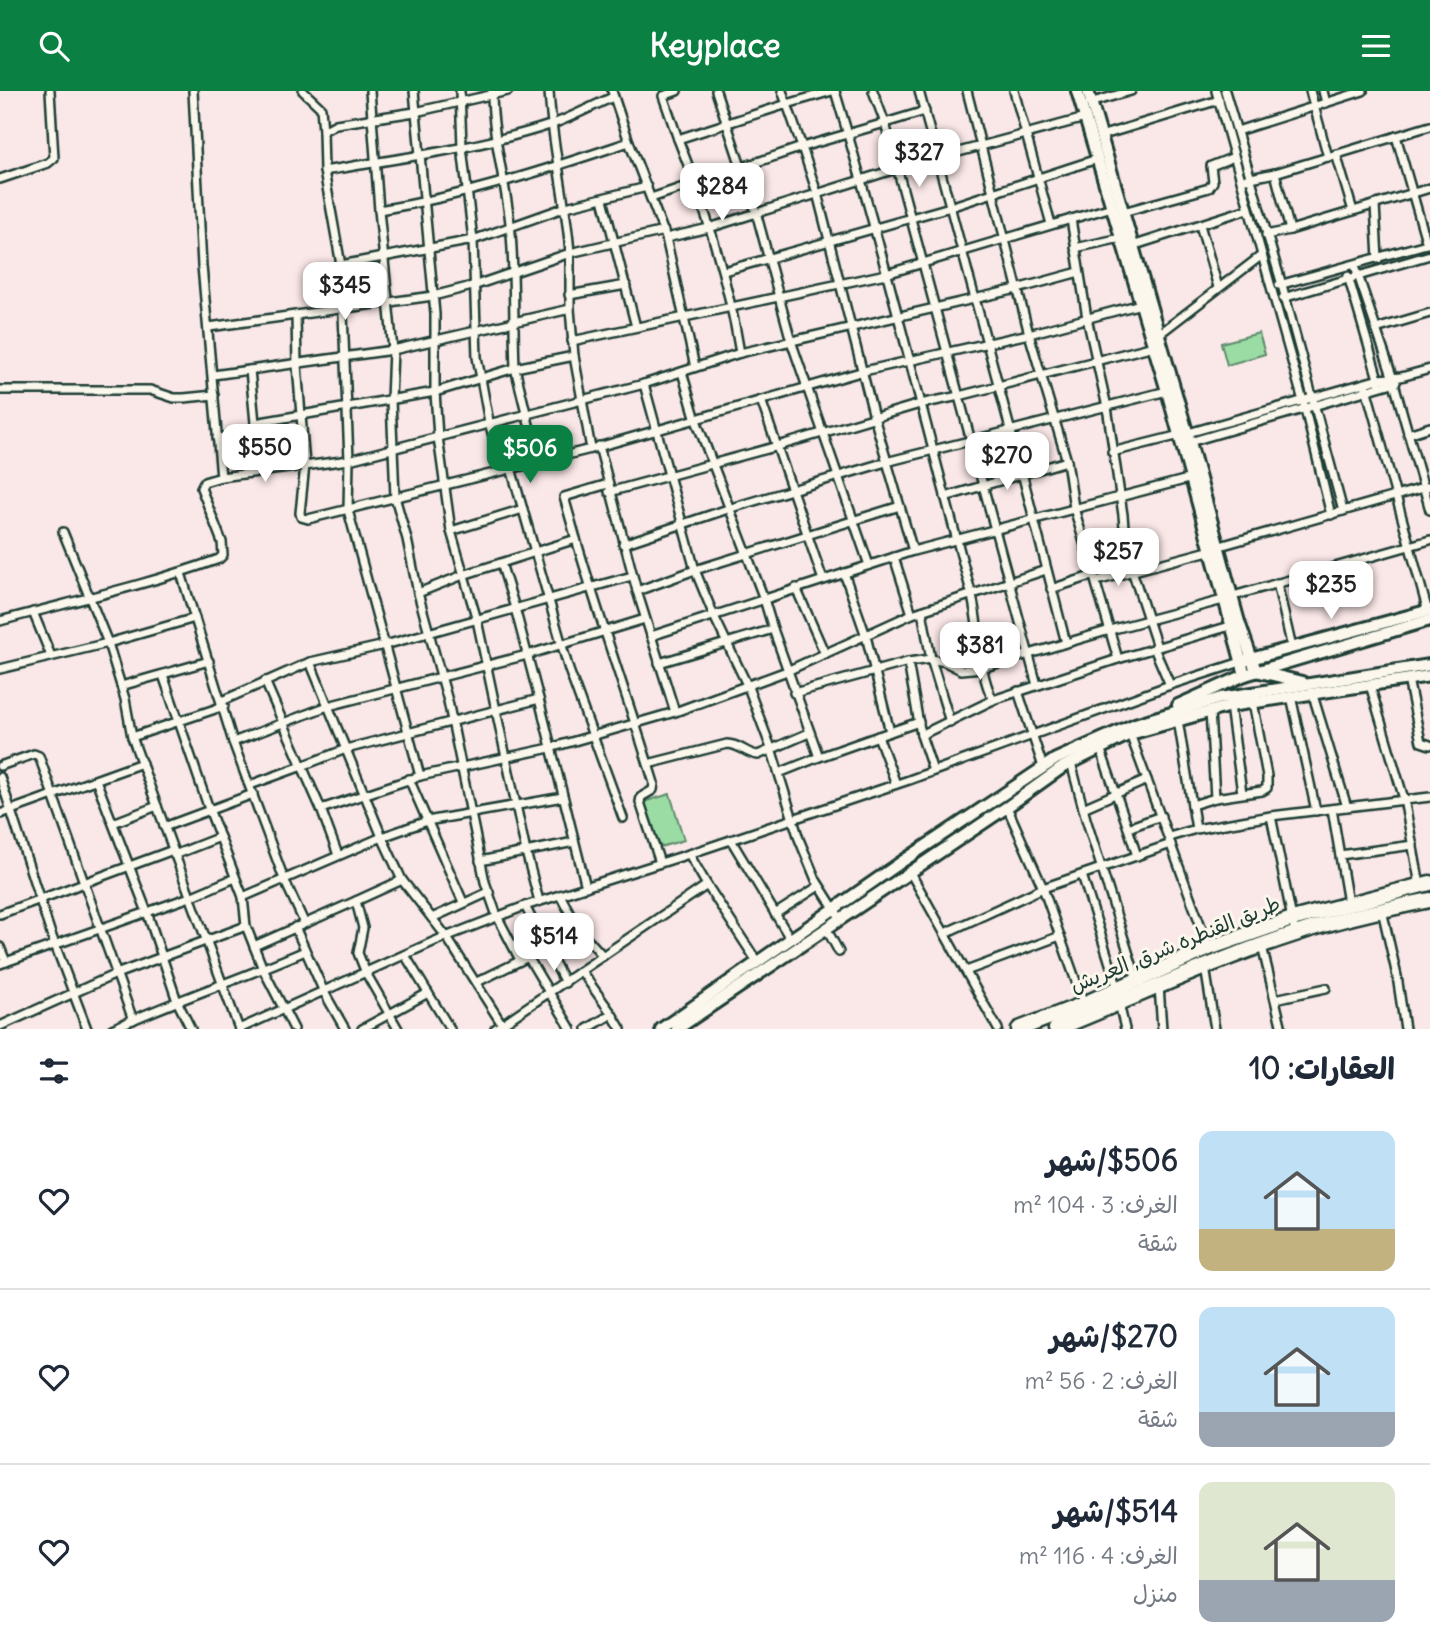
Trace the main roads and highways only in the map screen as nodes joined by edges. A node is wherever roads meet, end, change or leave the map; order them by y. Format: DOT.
graph roads {
  1 [pos="1077,91"];
  2 [pos="1087,99"];
  3 [pos="1118,209"];
  4 [pos="1126,244"];
  5 [pos="1156,340"];
  6 [pos="1185,439"];
  7 [pos="1216,548"];
  8 [pos="1228,598"];
  9 [pos="1429,614"];
  10 [pos="1351,636"];
  11 [pos="1246,660"];
  12 [pos="1430,665"];
  13 [pos="1250,673"];
  14 [pos="1430,676"];
  15 [pos="1312,688"];
  16 [pos="1259,698"];
  17 [pos="1133,729"];
  18 [pos="1425,884"];
  19 [pos="1430,900"];
  20 [pos="837,914"];
  21 [pos="1294,926"];
  22 [pos="1118,996"];
  23 [pos="682,1022"];
  24 [pos="661,1029"];
  25 [pos="1019,1029"];
  26 [pos="1056,1029"];
  1 -- 2 [label="main road"];
  2 -- 3 [label="main road"];
  2 -- 3 [label="main road"];
  3 -- 4 [label="main road"];
  4 -- 5 [label="main road"];
  4 -- 5 [label="main road"];
  5 -- 6 [label="main road"];
  5 -- 6 [label="main road"];
  6 -- 7 [label="main road"];
  6 -- 7 [label="main road"];
  7 -- 8 [label="main road"];
  8 -- 11 [label="main road"];
  8 -- 11 [label="main road"];
  9 -- 10 [label="main road"];
  10 -- 11 [label="main road"];
  10 -- 13 [label="main road"];
  11 -- 13 [label="main road"];
  12 -- 15 [label="main road"];
  13 -- 15 [label="main road"];
  13 -- 17 [label="main road"];
  14 -- 15 [label="main road"];
  15 -- 16 [label="main road"];
  15 -- 16 [label="main road"];
  16 -- 17 [label="main road"];
  16 -- 17 [label="main road"];
  17 -- 20 [label="main road"];
  17 -- 20 [label="main road"];
  18 -- 21 [label="highway, طريق القنطره شرق, العريش"];
  19 -- 21 [label="highway, طريق القنطره شرق, العريش"];
  20 -- 23 [label="main road"];
  20 -- 23 [label="main road"];
  21 -- 22 [label="highway, طريق القنطره شرق, العريش"];
  21 -- 22 [label="highway, طريق القنطره شرق, العريش"];
  22 -- 25 [label="highway, طريق القنطره شرق, العريش"];
  22 -- 26 [label="highway, طريق القنطره شرق, العريش"];
  23 -- 24 [label="main road"];
}
